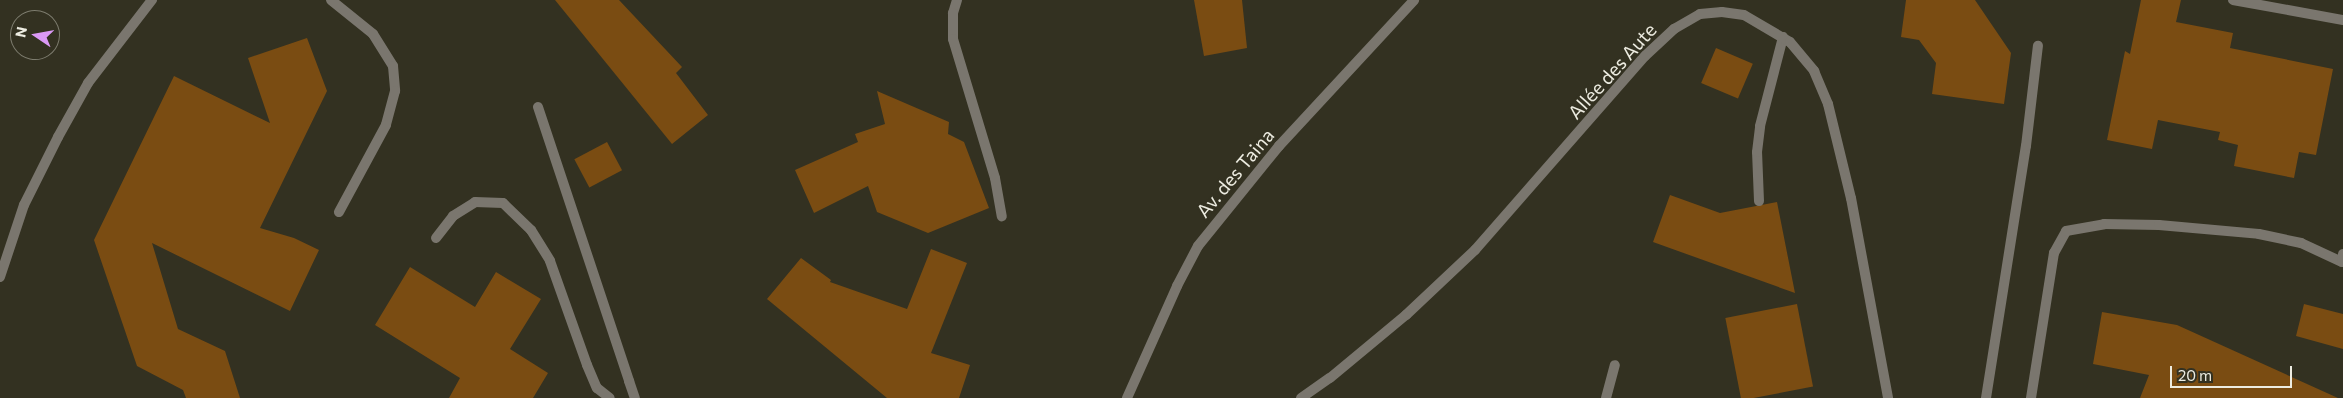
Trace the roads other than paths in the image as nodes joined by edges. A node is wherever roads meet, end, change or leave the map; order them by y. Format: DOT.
graph roads {
  1 [pos="152,0"];
  2 [pos="331,0"];
  3 [pos="957,0"];
  4 [pos="1414,0"];
  5 [pos="2233,0"];
  6 [pos="2343,20"];
  7 [pos="1784,37"];
  8 [pos="2038,46"];
  9 [pos="538,106"];
  10 [pos="1759,201"];
  11 [pos="339,212"];
  12 [pos="1002,216"];
  13 [pos="436,238"];
  14 [pos="2343,259"];
  15 [pos="0,277"];
  16 [pos="1615,365"];
  17 [pos="610,398"];
  18 [pos="635,398"];
  19 [pos="1127,398"];
  20 [pos="1301,398"];
  21 [pos="1606,398"];
  22 [pos="1888,398"];
  23 [pos="1986,398"];
  24 [pos="2031,398"];
  1 -- 15 [label="street"];
  2 -- 11 [label="street"];
  3 -- 12 [label="street"];
  4 -- 19 [label="street, Av. des Taina"];
  5 -- 6 [label="street"];
  7 -- 10 [label="street"];
  7 -- 20 [label="street, Allée des Aute"];
  7 -- 22 [label="street, Allée des Aute"];
  8 -- 23 [label="street"];
  9 -- 18 [label="street"];
  13 -- 17 [label="street"];
  14 -- 24 [label="street"];
  16 -- 21 [label="street"];
}
